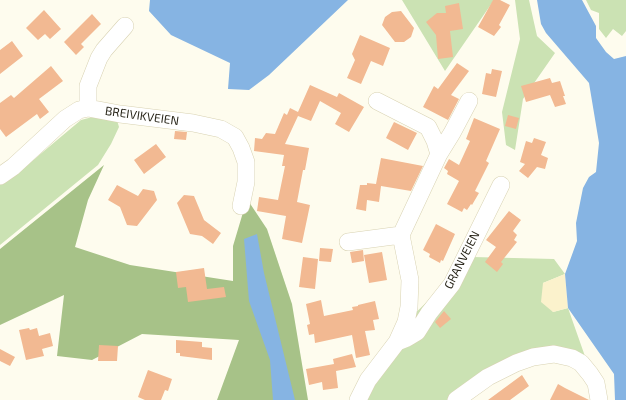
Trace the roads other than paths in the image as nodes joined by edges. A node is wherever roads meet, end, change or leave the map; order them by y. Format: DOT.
graph roads {
  1 [pos="125,26"];
  2 [pos="377,101"];
  3 [pos="469,101"];
  4 [pos="88,108"];
  5 [pos="439,154"];
  6 [pos="0,176"];
  7 [pos="501,185"];
  8 [pos="241,206"];
  9 [pos="401,236"];
  10 [pos="348,242"];
  11 [pos="397,342"];
  12 [pos="358,400"];
  13 [pos="456,400"];
  14 [pos="599,400"];
  1 -- 4 [label="street"];
  2 -- 5 [label="street"];
  3 -- 5 [label="street"];
  4 -- 6 [label="street, BREIVIKVEIEN"];
  4 -- 8 [label="street, BREIVIKVEIEN"];
  5 -- 9 [label="street"];
  7 -- 11 [label="street, GRANVEIEN"];
  9 -- 10 [label="street"];
  9 -- 11 [label="street, GRANVEIEN"];
  11 -- 12 [label="street, GRANVEIEN"];
  13 -- 14 [label="street"];
}
